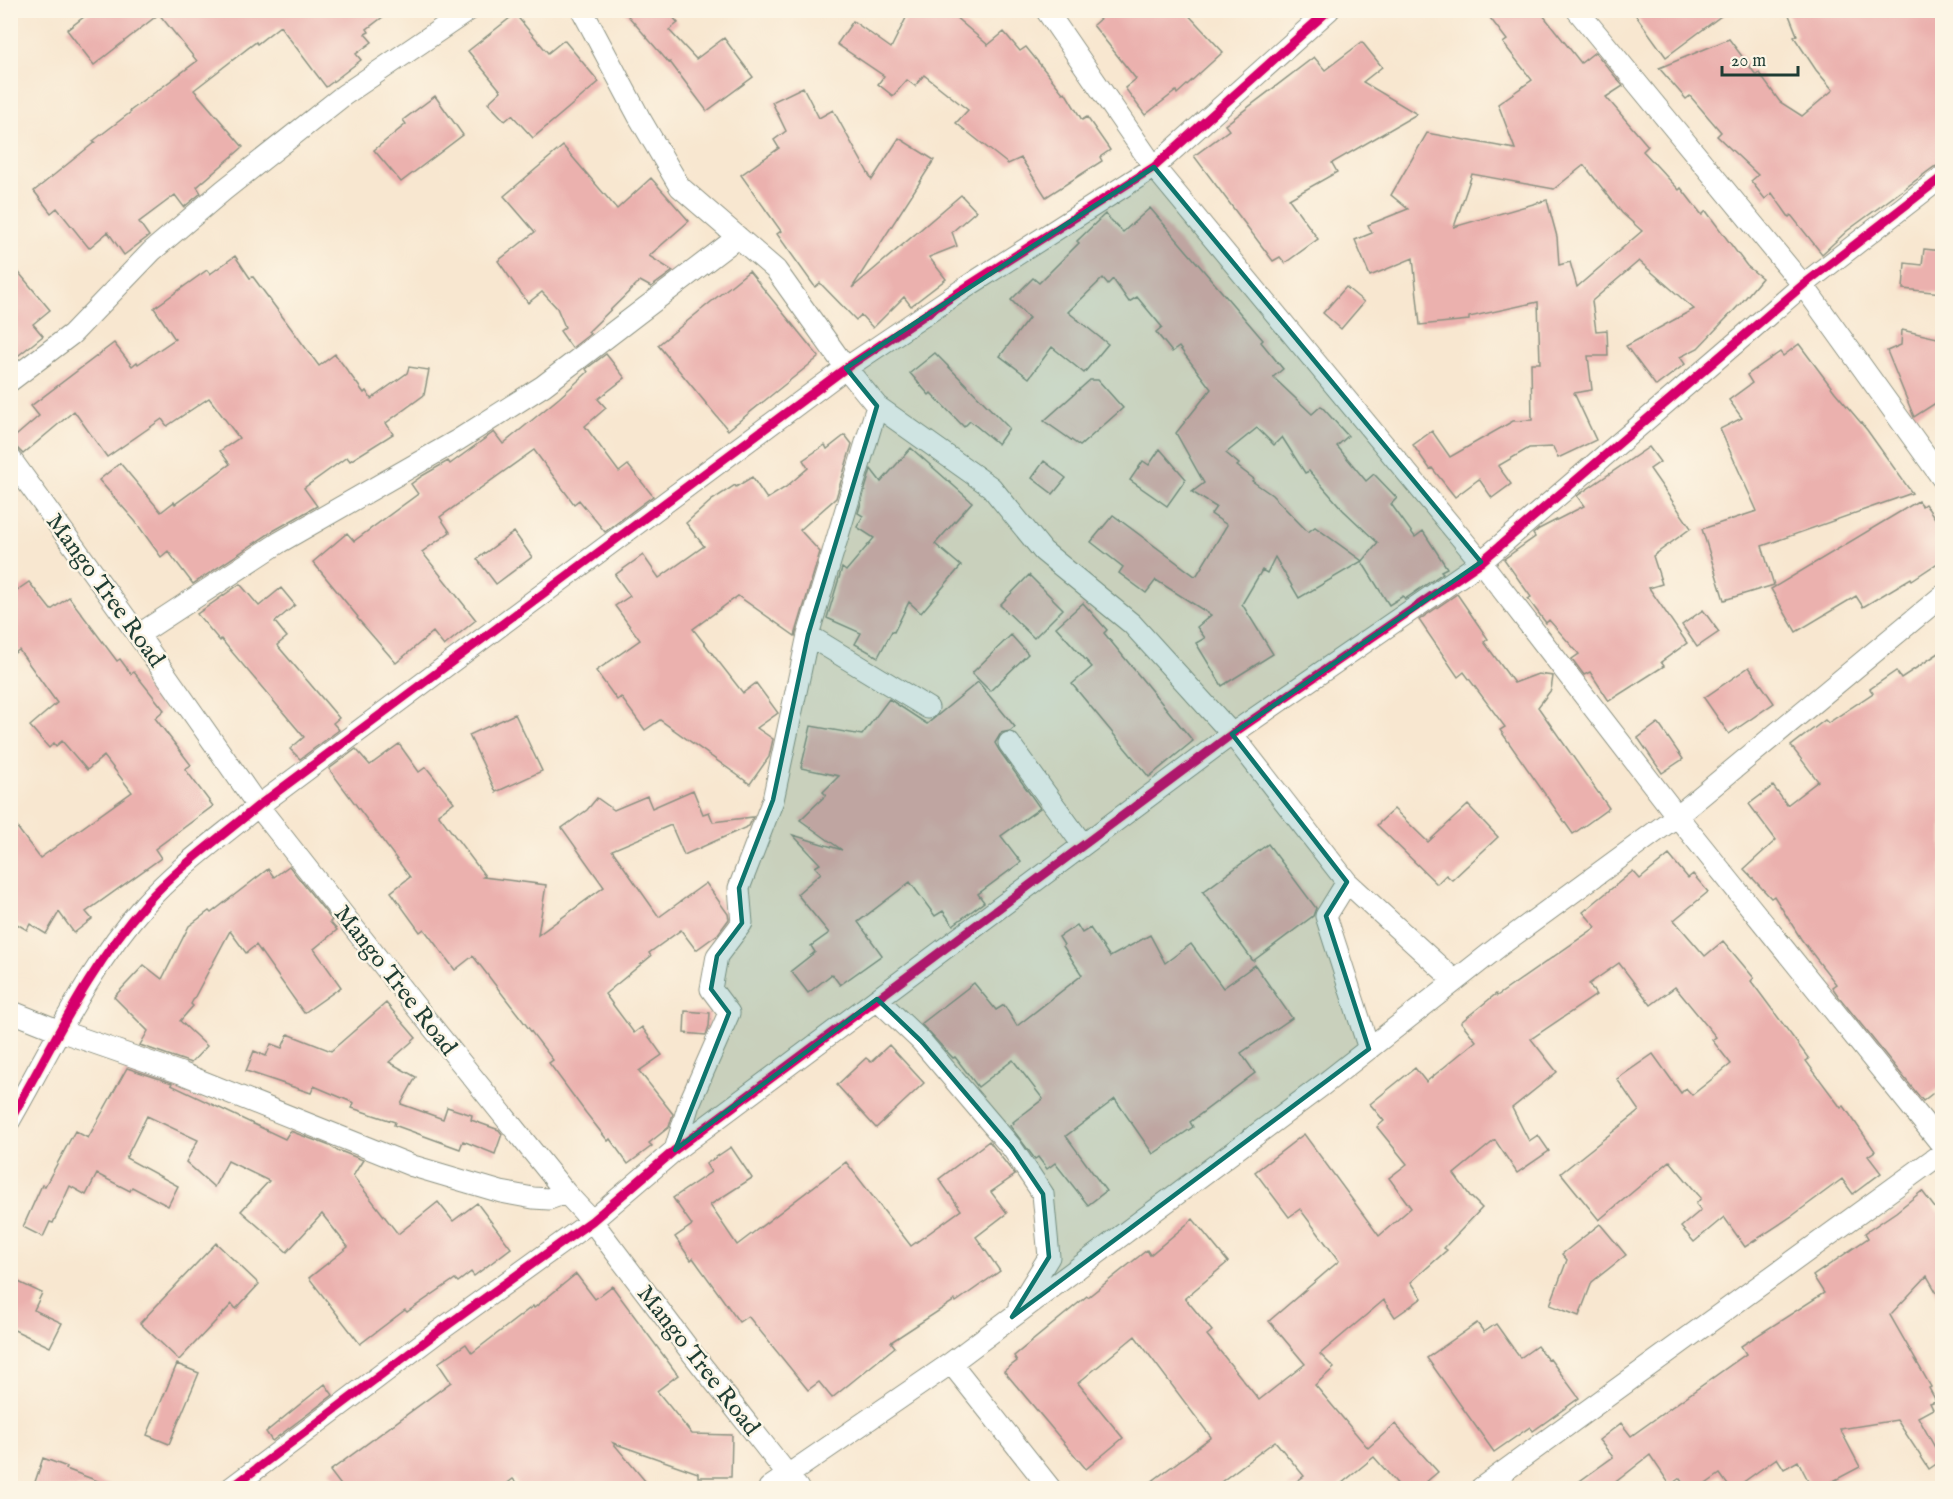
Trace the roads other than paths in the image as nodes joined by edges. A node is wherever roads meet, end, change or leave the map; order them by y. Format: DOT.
graph roads {
  1 [pos="469,10"];
  2 [pos="582,10"];
  3 [pos="1046,10"];
  4 [pos="1329,10"];
  5 [pos="1577,10"];
  6 [pos="1154,167"];
  7 [pos="1942,177"];
  8 [pos="738,237"];
  9 [pos="1803,285"];
  10 [pos="846,368"];
  11 [pos="10,381"];
  12 [pos="877,406"];
  13 [pos="10,458"];
  14 [pos="1942,478"];
  15 [pos="1481,562"];
  16 [pos="1942,596"];
  17 [pos="138,634"];
  18 [pos="808,635"];
  19 [pos="928,708"];
  20 [pos="1232,734"];
  21 [pos="1009,743"];
  22 [pos="258,806"];
  23 [pos="1677,816"];
  24 [pos="1083,845"];
  25 [pos="1347,882"];
  26 [pos="1454,980"];
  27 [pos="877,999"];
  28 [pos="10,1011"];
  29 [pos="60,1031"];
  30 [pos="1369,1049"];
  31 [pos="10,1120"];
  32 [pos="1942,1145"];
  33 [pos="675,1150"];
  34 [pos="1942,1153"];
  35 [pos="566,1193"];
  36 [pos="592,1221"];
  37 [pos="1012,1317"];
  38 [pos="951,1363"];
  39 [pos="793,1481"];
  40 [pos="231,1488"];
  41 [pos="769,1488"];
  42 [pos="1050,1488"];
  43 [pos="1481,1488"];
  1 -- 11 [label="street"];
  2 -- 8 [label="street"];
  3 -- 6 [label="street"];
  4 -- 6 [label="street"];
  5 -- 9 [label="street"];
  6 -- 10 [label="street"];
  6 -- 15 [label="street"];
  7 -- 9 [label="street"];
  8 -- 10 [label="street"];
  8 -- 17 [label="street"];
  9 -- 14 [label="street"];
  9 -- 15 [label="street"];
  10 -- 12 [label="street"];
  10 -- 22 [label="street"];
  12 -- 18 [label="street"];
  12 -- 20 [label="street"];
  13 -- 17 [label="street, Mango Tree Road"];
  15 -- 20 [label="street"];
  15 -- 23 [label="street"];
  16 -- 23 [label="street"];
  17 -- 22 [label="street, Mango Tree Road"];
  18 -- 19 [label="street"];
  18 -- 33 [label="street"];
  20 -- 24 [label="street"];
  20 -- 25 [label="street"];
  21 -- 24 [label="street"];
  22 -- 29 [label="street"];
  22 -- 35 [label="street, Mango Tree Road"];
  23 -- 26 [label="street"];
  23 -- 32 [label="street"];
  24 -- 27 [label="street"];
  25 -- 26 [label="street"];
  25 -- 30 [label="street"];
  26 -- 30 [label="street"];
  27 -- 33 [label="street"];
  27 -- 37 [label="street"];
  28 -- 29 [label="street"];
  29 -- 31 [label="street"];
  29 -- 35 [label="street"];
  30 -- 37 [label="street"];
  33 -- 36 [label="street"];
  34 -- 43 [label="street"];
  35 -- 36 [label="street, Mango Tree Road"];
  36 -- 39 [label="street, Mango Tree Road"];
  36 -- 40 [label="street"];
  37 -- 38 [label="street"];
  38 -- 39 [label="street"];
  38 -- 42 [label="street"];
  39 -- 41 [label="street"];
}
